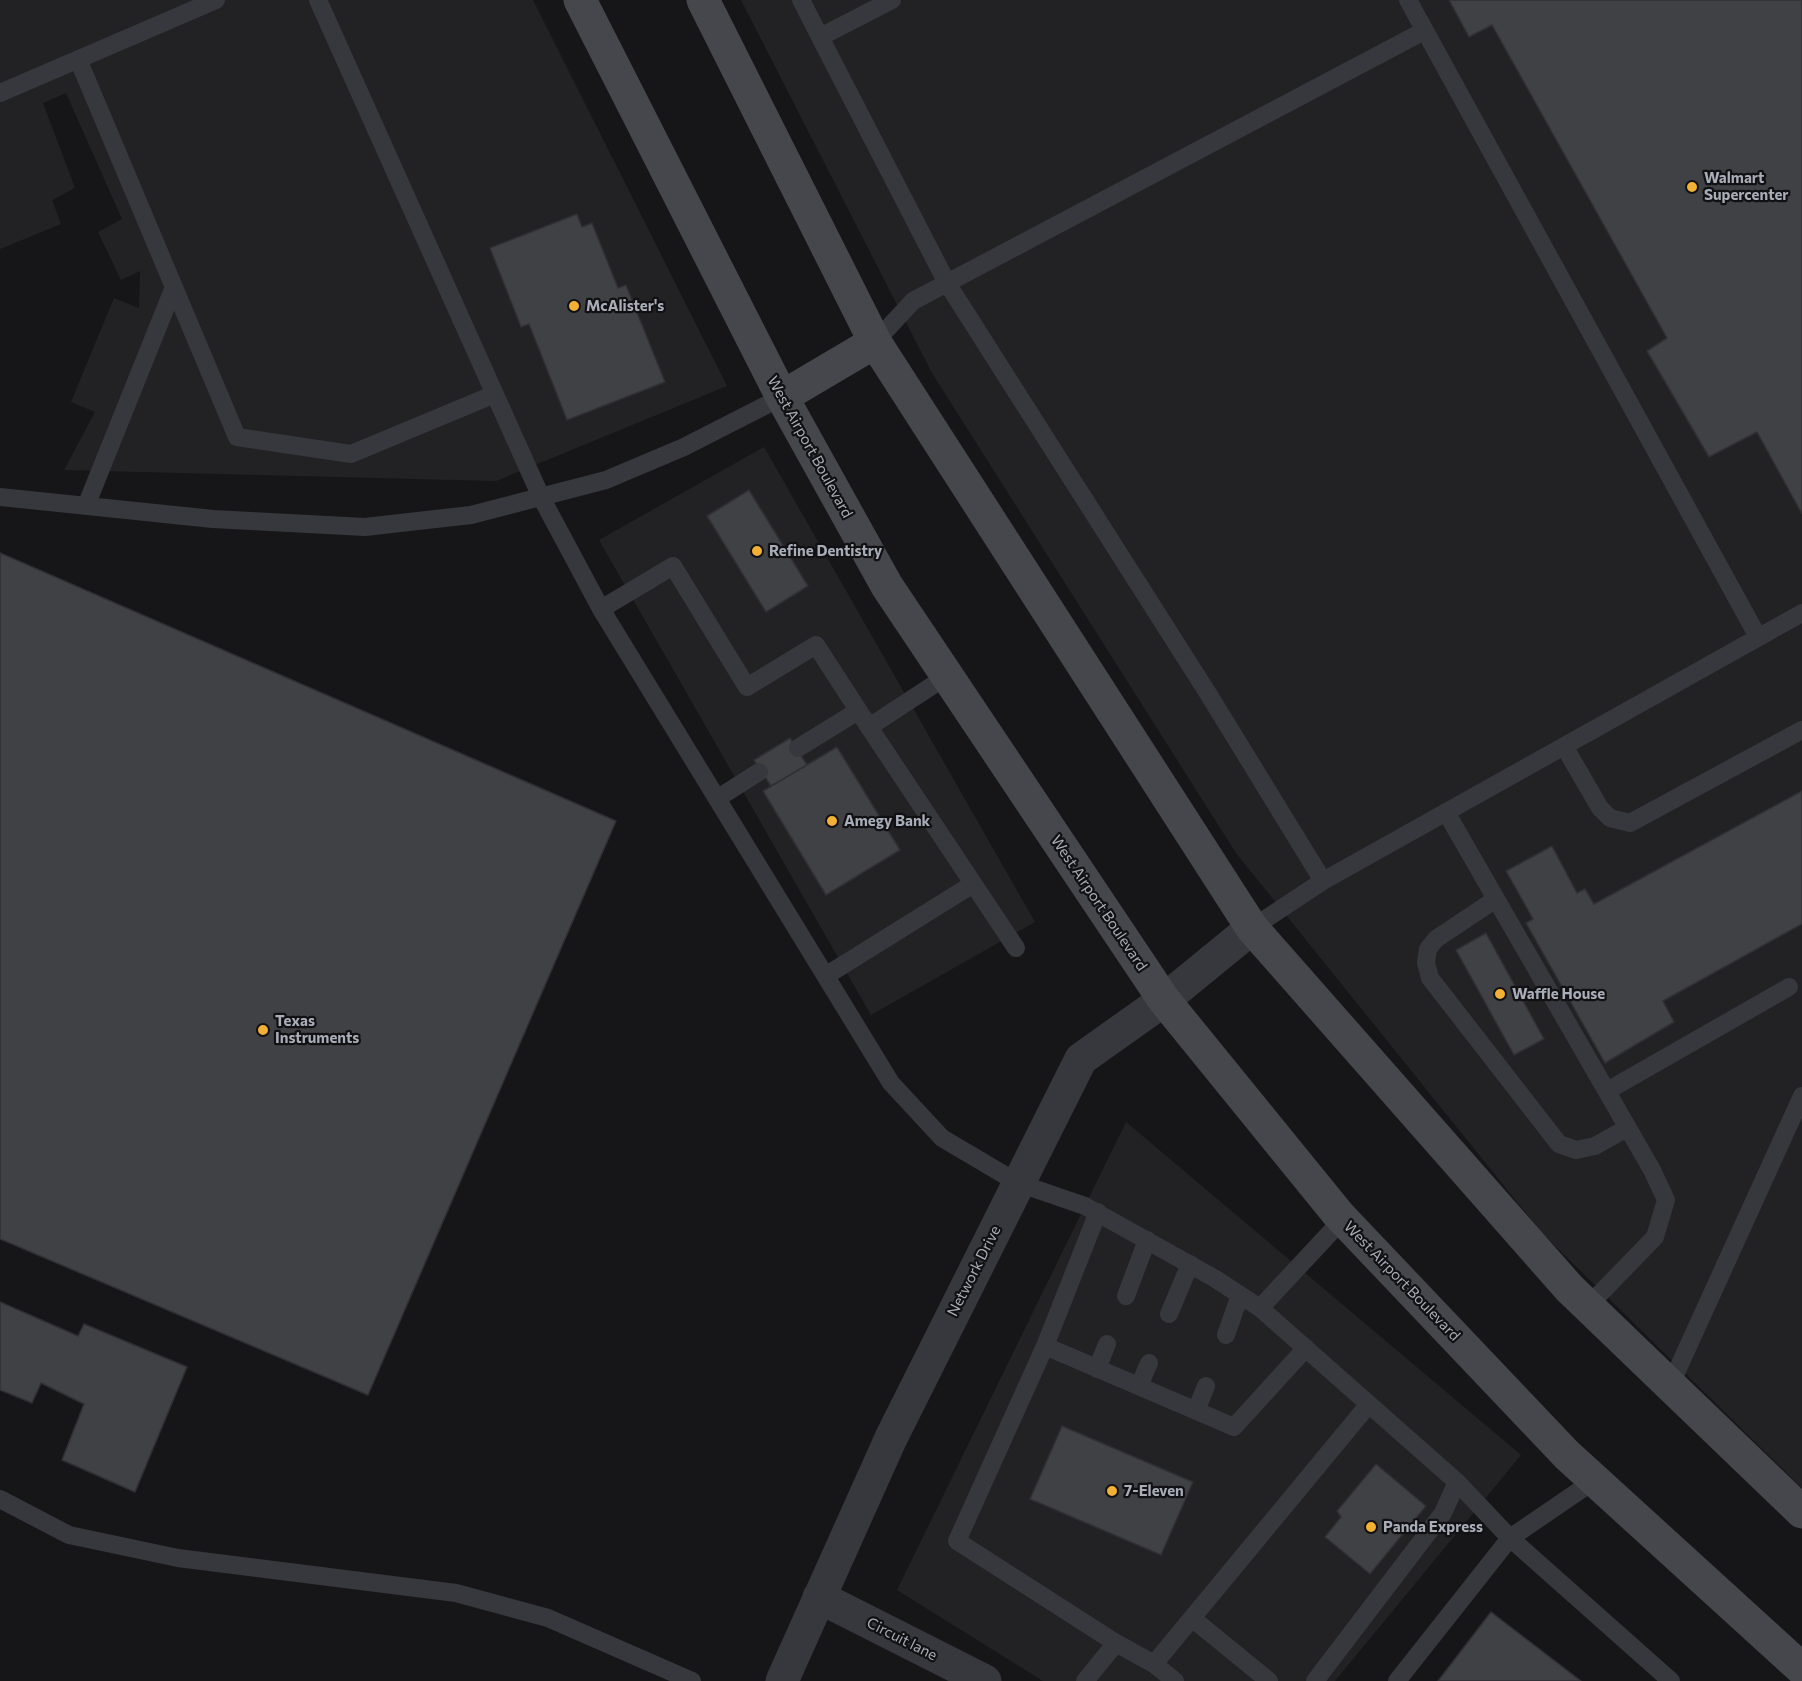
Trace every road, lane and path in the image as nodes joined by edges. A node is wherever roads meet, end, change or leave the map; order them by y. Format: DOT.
graph roads {
  1 [pos="216,0"];
  2 [pos="318,0"];
  3 [pos="580,0"];
  4 [pos="703,0"];
  5 [pos="801,0"];
  6 [pos="892,0"];
  7 [pos="1408,0"];
  8 [pos="1424,31"];
  9 [pos="820,37"];
  10 [pos="78,59"];
  11 [pos="0,93"];
  12 [pos="947,283"];
  13 [pos="174,287"];
  14 [pos="875,342"];
  15 [pos="495,394"];
  16 [pos="782,397"];
  17 [pos="0,497"];
  18 [pos="541,497"];
  19 [pos="86,506"];
  20 [pos="601,609"];
  21 [pos="1802,613"];
  22 [pos="1758,637"];
  23 [pos="947,676"];
  24 [pos="858,711"];
  25 [pos="868,727"];
  26 [pos="1802,730"];
  27 [pos="1564,746"];
  28 [pos="798,748"];
  29 [pos="759,772"];
  30 [pos="718,798"];
  31 [pos="1446,812"];
  32 [pos="1323,881"];
  33 [pos="973,884"];
  34 [pos="1496,898"];
  35 [pos="1252,928"];
  36 [pos="1017,948"];
  37 [pos="827,975"];
  38 [pos="1788,987"];
  39 [pos="1164,1000"];
  40 [pos="1607,1092"];
  41 [pos="1802,1096"];
  42 [pos="1627,1128"];
  43 [pos="1018,1183"];
  44 [pos="1098,1212"];
  45 [pos="1344,1219"];
  46 [pos="1147,1240"];
  47 [pos="1190,1264"];
  48 [pos="1240,1294"];
  49 [pos="1126,1296"];
  50 [pos="1588,1306"];
  51 [pos="1260,1308"];
  52 [pos="1169,1314"];
  53 [pos="1226,1335"];
  54 [pos="1107,1344"];
  55 [pos="1045,1346"];
  56 [pos="1306,1348"];
  57 [pos="1149,1363"];
  58 [pos="1097,1369"];
  59 [pos="1139,1386"];
  60 [pos="1206,1386"];
  61 [pos="1670,1386"];
  62 [pos="1369,1404"];
  63 [pos="1196,1411"];
  64 [pos="1595,1480"];
  65 [pos="1457,1482"];
  66 [pos="0,1499"];
  67 [pos="1802,1512"];
  68 [pos="1510,1538"];
  69 [pos="819,1597"];
  70 [pos="1193,1619"];
  71 [pos="1116,1643"];
  72 [pos="1154,1664"];
  73 [pos="1802,1669"];
  74 [pos="692,1681"];
  75 [pos="782,1681"];
  76 [pos="985,1681"];
  77 [pos="1085,1681"];
  78 [pos="1175,1681"];
  79 [pos="1269,1681"];
  80 [pos="1316,1681"];
  81 [pos="1397,1681"];
  82 [pos="1671,1681"];
  1 -- 10 [label="lane"];
  2 -- 15 [label="lane"];
  3 -- 16 [label="main road, West Airport Boulevard"];
  4 -- 14 [label="main road"];
  5 -- 9 [label="lane"];
  6 -- 9 [label="lane"];
  7 -- 8 [label="lane"];
  8 -- 12 [label="lane"];
  8 -- 22 [label="lane"];
  9 -- 12 [label="lane"];
  10 -- 11 [label="lane"];
  10 -- 13 [label="lane"];
  12 -- 14 [label="lane"];
  12 -- 32 [label="lane"];
  13 -- 15 [label="lane"];
  13 -- 19 [label="lane"];
  14 -- 16 [label="main road"];
  14 -- 35 [label="main road"];
  15 -- 18 [label="lane"];
  16 -- 18 [label="lane"];
  16 -- 23 [label="main road, West Airport Boulevard"];
  17 -- 19 [label="lane"];
  18 -- 19 [label="lane"];
  18 -- 20 [label="lane"];
  20 -- 24 [label="lane"];
  20 -- 30 [label="lane"];
  21 -- 22 [label="lane"];
  22 -- 27 [label="lane"];
  23 -- 25 [label="lane"];
  23 -- 39 [label="main road, West Airport Boulevard"];
  24 -- 25 [label="lane"];
  24 -- 28 [label="lane"];
  25 -- 33 [label="lane"];
  26 -- 27 [label="lane"];
  27 -- 31 [label="lane"];
  29 -- 30 [label="lane"];
  30 -- 37 [label="lane"];
  31 -- 32 [label="lane"];
  31 -- 34 [label="lane"];
  32 -- 35 [label="lane"];
  33 -- 36 [label="lane"];
  33 -- 37 [label="lane"];
  34 -- 40 [label="lane"];
  34 -- 42 [label="lane"];
  35 -- 39 [label="street, Network Drive"];
  35 -- 50 [label="main road"];
  37 -- 43 [label="lane"];
  38 -- 40 [label="lane"];
  39 -- 43 [label="street, Network Drive"];
  39 -- 45 [label="main road, West Airport Boulevard"];
  40 -- 42 [label="lane"];
  41 -- 61 [label="lane"];
  42 -- 50 [label="lane"];
  43 -- 44 [label="lane"];
  43 -- 69 [label="street, Network Drive"];
  44 -- 46 [label="lane"];
  44 -- 55 [label="lane"];
  45 -- 51 [label="lane"];
  45 -- 64 [label="main road, West Airport Boulevard"];
  46 -- 47 [label="lane"];
  46 -- 49 [label="lane"];
  47 -- 48 [label="lane"];
  47 -- 52 [label="lane"];
  48 -- 51 [label="lane"];
  48 -- 53 [label="lane"];
  50 -- 61 [label="main road"];
  51 -- 56 [label="lane"];
  54 -- 58 [label="lane"];
  55 -- 58 [label="lane"];
  55 -- 71 [label="lane"];
  56 -- 62 [label="lane"];
  56 -- 63 [label="lane"];
  57 -- 59 [label="lane"];
  58 -- 59 [label="lane"];
  59 -- 63 [label="lane"];
  60 -- 63 [label="lane"];
  61 -- 67 [label="main road"];
  62 -- 65 [label="lane"];
  62 -- 70 [label="lane"];
  64 -- 68 [label="lane"];
  64 -- 73 [label="main road, West Airport Boulevard"];
  65 -- 68 [label="lane"];
  65 -- 80 [label="lane"];
  66 -- 74 [label="lane"];
  68 -- 81 [label="lane"];
  68 -- 82 [label="lane"];
  69 -- 75 [label="street, Network Drive"];
  69 -- 76 [label="street, Circuit lane"];
  70 -- 72 [label="lane"];
  70 -- 79 [label="lane"];
  71 -- 72 [label="lane"];
  71 -- 77 [label="lane"];
  72 -- 78 [label="lane"];
}
